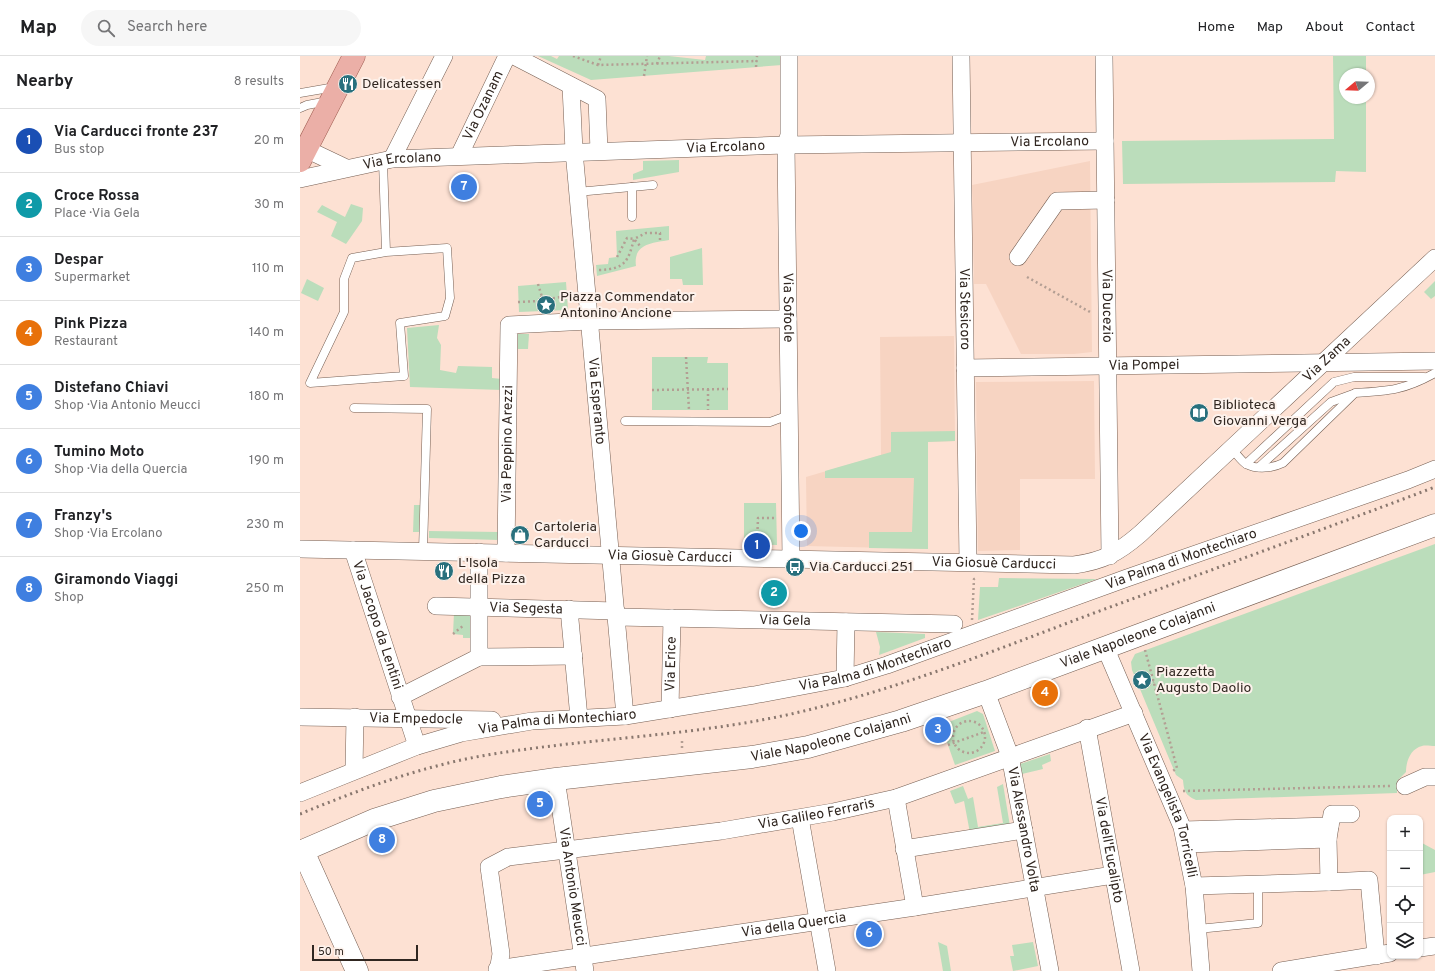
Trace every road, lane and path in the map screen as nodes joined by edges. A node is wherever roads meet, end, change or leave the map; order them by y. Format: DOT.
graph roads {
  1 [pos="354,56"];
  2 [pos="444,56"];
  3 [pos="508,56"];
  4 [pos="514,56"];
  5 [pos="573,56"];
  6 [pos="601,56"];
  7 [pos="647,56"];
  8 [pos="660,56"];
  9 [pos="757,56"];
  10 [pos="788,56"];
  11 [pos="961,56"];
  12 [pos="1104,56"];
  13 [pos="757,61"];
  14 [pos="644,64"];
  15 [pos="657,64"];
  16 [pos="598,65"];
  17 [pos="756,67"];
  18 [pos="644,76"];
  19 [pos="572,86"];
  20 [pos="300,93"];
  21 [pos="334,94"];
  22 [pos="300,108"];
  23 [pos="1105,141"];
  24 [pos="962,143"];
  25 [pos="786,145"];
  26 [pos="574,151"];
  27 [pos="599,151"];
  28 [pos="303,155"];
  29 [pos="459,156"];
  30 [pos="388,160"];
  31 [pos="346,168"];
  32 [pos="300,179"];
  33 [pos="653,185"];
  34 [pos="632,187"];
  35 [pos="577,192"];
  36 [pos="1106,200"];
  37 [pos="632,217"];
  38 [pos="634,239"];
  39 [pos="660,242"];
  40 [pos="641,247"];
  41 [pos="386,252"];
  42 [pos="1018,256"];
  43 [pos="618,257"];
  44 [pos="1435,258"];
  45 [pos="597,270"];
  46 [pos="1027,277"];
  47 [pos="538,284"];
  48 [pos="586,293"];
  49 [pos="542,297"];
  50 [pos="548,299"];
  51 [pos="540,300"];
  52 [pos="518,302"];
  53 [pos="1090,312"];
  54 [pos="788,319"];
  55 [pos="589,321"];
  56 [pos="686,357"];
  57 [pos="1435,361"];
  58 [pos="1323,363"];
  59 [pos="1109,365"];
  60 [pos="965,368"];
  61 [pos="1432,375"];
  62 [pos="688,388"];
  63 [pos="708,389"];
  64 [pos="728,389"];
  65 [pos="652,390"];
  66 [pos="1355,393"];
  67 [pos="354,408"];
  68 [pos="689,410"];
  69 [pos="708,410"];
  70 [pos="789,414"];
  71 [pos="625,421"];
  72 [pos="1231,448"];
  73 [pos="1246,464"];
  74 [pos="1259,468"];
  75 [pos="1435,469"];
  76 [pos="776,518"];
  77 [pos="1435,525"];
  78 [pos="757,544"];
  79 [pos="300,549"];
  80 [pos="353,550"];
  81 [pos="422,551"];
  82 [pos="479,552"];
  83 [pos="506,553"];
  84 [pos="611,555"];
  85 [pos="1110,556"];
  86 [pos="791,559"];
  87 [pos="968,562"];
  88 [pos="974,579"];
  89 [pos="436,606"];
  90 [pos="479,607"];
  91 [pos="569,609"];
  92 [pos="616,614"];
  93 [pos="672,618"];
  94 [pos="846,622"];
  95 [pos="971,622"];
  96 [pos="954,624"];
  97 [pos="1105,647"];
  98 [pos="1145,650"];
  99 [pos="574,656"];
  100 [pos="479,657"];
  101 [pos="844,678"];
  102 [pos="1154,682"];
  103 [pos="1137,690"];
  104 [pos="986,692"];
  105 [pos="400,697"];
  106 [pos="670,709"];
  107 [pos="1134,713"];
  108 [pos="625,716"];
  109 [pos="300,717"];
  110 [pos="355,717"];
  111 [pos="407,718"];
  112 [pos="579,718"];
  113 [pos="532,721"];
  114 [pos="1087,728"];
  115 [pos="984,732"];
  116 [pos="954,743"];
  117 [pos="948,745"];
  118 [pos="417,746"];
  119 [pos="1010,756"];
  120 [pos="1168,766"];
  121 [pos="354,770"];
  122 [pos="1435,777"];
  123 [pos="556,779"];
  124 [pos="1406,786"];
  125 [pos="1169,792"];
  126 [pos="300,793"];
  127 [pos="896,798"];
  128 [pos="1351,814"];
  129 [pos="800,818"];
  130 [pos="1024,830"];
  131 [pos="1329,832"];
  132 [pos="1185,837"];
  133 [pos="904,849"];
  134 [pos="566,850"];
  135 [pos="302,852"];
  136 [pos="1114,875"];
  137 [pos="1329,882"];
  138 [pos="1258,884"];
  139 [pos="1194,886"];
  140 [pos="1034,887"];
  141 [pos="915,907"];
  142 [pos="818,921"];
  143 [pos="1198,929"];
  144 [pos="1435,946"];
  145 [pos="1423,948"];
  146 [pos="1373,960"];
  147 [pos="584,963"];
  148 [pos="498,970"];
  149 [pos="357,971"];
  150 [pos="827,971"];
  151 [pos="1050,971"];
  152 [pos="1131,971"];
  153 [pos="1201,971"];
  154 [pos="1281,971"];
  1 -- 21 [label="main road"];
  2 -- 30 [label="street"];
  3 -- 29 [label="street, Via Ozanam"];
  4 -- 19 [label="street"];
  5 -- 16 [label="path"];
  6 -- 16 [label="path"];
  7 -- 14 [label="path"];
  8 -- 15 [label="path"];
  9 -- 13 [label="path"];
  10 -- 25 [label="street, Via Sofocle"];
  11 -- 24 [label="street, Via Stesicoro"];
  12 -- 23 [label="street, Via Ducezio"];
  13 -- 15 [label="path"];
  13 -- 17 [label="path"];
  14 -- 15 [label="path"];
  14 -- 16 [label="path"];
  14 -- 18 [label="path"];
  19 -- 26 [label="street, Via Esperanto"];
  19 -- 27 [label="street"];
  20 -- 21 [label="lane"];
  21 -- 22 [label="lane"];
  21 -- 28 [label="main road"];
  23 -- 24 [label="street, Via Ercolano"];
  23 -- 36 [label="street, Via Ducezio"];
  24 -- 25 [label="street, Via Ercolano"];
  24 -- 60 [label="street, Via Stesicoro"];
  25 -- 27 [label="street, Via Ercolano"];
  25 -- 54 [label="street, Via Sofocle"];
  26 -- 27 [label="street, Via Ercolano"];
  26 -- 29 [label="street, Via Ercolano"];
  26 -- 35 [label="street, Via Esperanto"];
  28 -- 31 [label="street"];
  29 -- 30 [label="street, Via Ercolano"];
  30 -- 31 [label="street, Via Ercolano"];
  30 -- 41 [label="lane"];
  31 -- 32 [label="street, Via Ercolano"];
  33 -- 34 [label="lane"];
  34 -- 35 [label="lane"];
  34 -- 37 [label="lane"];
  35 -- 48 [label="street, Via Esperanto"];
  36 -- 42 [label="street"];
  36 -- 59 [label="street, Via Ducezio"];
  38 -- 39 [label="path"];
  38 -- 40 [label="path"];
  38 -- 43 [label="path"];
  38 -- 45 [label="path"];
  41 -- 41 [label="lane"];
  44 -- 58 [label="street, Via Zama"];
  46 -- 53 [label="path"];
  47 -- 49 [label="path"];
  48 -- 50 [label="path"];
  48 -- 55 [label="street, Via Esperanto"];
  49 -- 50 [label="path"];
  49 -- 51 [label="path"];
  50 -- 51 [label="path"];
  51 -- 52 [label="path"];
  54 -- 55 [label="street"];
  54 -- 70 [label="street, Via Sofocle"];
  55 -- 83 [label="street, Via Peppino Arezzi"];
  55 -- 84 [label="street, Via Esperanto"];
  56 -- 62 [label="path"];
  57 -- 58 [label="street, Via Pompei"];
  58 -- 59 [label="street, Via Pompei"];
  58 -- 72 [label="street, Via Zama"];
  59 -- 60 [label="street, Via Pompei"];
  59 -- 85 [label="street, Via Ducezio"];
  60 -- 87 [label="street, Via Stesicoro"];
  61 -- 66 [label="lane"];
  61 -- 73 [label="lane"];
  62 -- 63 [label="path"];
  62 -- 65 [label="path"];
  62 -- 68 [label="path"];
  63 -- 64 [label="path"];
  63 -- 69 [label="path"];
  66 -- 74 [label="lane"];
  66 -- 74 [label="lane"];
  67 -- 81 [label="lane"];
  70 -- 71 [label="lane"];
  70 -- 86 [label="street, Via Sofocle"];
  72 -- 73 [label="lane"];
  72 -- 85 [label="street, Via Zama"];
  73 -- 74 [label="lane"];
  75 -- 101 [label="street, Via Palma di Montechiaro"];
  76 -- 78 [label="path"];
  77 -- 97 [label="street, Viale Napoleone Colajanni"];
  79 -- 80 [label="street, Via Giosuè Carducci"];
  80 -- 81 [label="street, Via Giosuè Carducci"];
  80 -- 105 [label="street, Via Jacopo da Lentini"];
  81 -- 82 [label="street, Via Giosuè Carducci"];
  82 -- 83 [label="street, Via Giosuè Carducci"];
  82 -- 90 [label="street"];
  83 -- 84 [label="street, Via Giosuè Carducci"];
  84 -- 86 [label="street, Via Giosuè Carducci"];
  84 -- 92 [label="street, Via Esperanto"];
  85 -- 87 [label="street, Via Giosuè Carducci"];
  86 -- 87 [label="street, Via Giosuè Carducci"];
  88 -- 95 [label="path"];
  89 -- 90 [label="street, Via Segesta"];
  90 -- 91 [label="street, Via Segesta"];
  90 -- 100 [label="street"];
  91 -- 92 [label="street, Via Segesta"];
  91 -- 99 [label="street"];
  92 -- 93 [label="street, Via Gela"];
  92 -- 108 [label="street, Via Esperanto"];
  93 -- 94 [label="street, Via Gela"];
  93 -- 106 [label="street, Via Erice"];
  94 -- 96 [label="street, Via Gela"];
  94 -- 101 [label="street"];
  97 -- 104 [label="street, Viale Napoleone Colajanni"];
  97 -- 107 [label="street, Via Evangelista Torricelli"];
  98 -- 102 [label="path"];
  99 -- 100 [label="street"];
  99 -- 112 [label="street"];
  100 -- 105 [label="street"];
  101 -- 106 [label="street, Via Palma di Montechiaro"];
  102 -- 103 [label="path"];
  102 -- 120 [label="path"];
  104 -- 119 [label="street, Via Alessandro Volta"];
  104 -- 123 [label="street, Viale Napoleone Colajanni"];
  105 -- 111 [label="street, Via Jacopo da Lentini"];
  106 -- 108 [label="street, Via Palma di Montechiaro"];
  107 -- 114 [label="street, Via Galileo Ferraris"];
  107 -- 125 [label="street, Via Evangelista Torricelli"];
  108 -- 112 [label="street, Via Palma di Montechiaro"];
  109 -- 110 [label="street, Via Empedocle"];
  110 -- 111 [label="street, Via Empedocle"];
  110 -- 121 [label="street"];
  111 -- 113 [label="street, Via Empedocle"];
  111 -- 118 [label="street, Via Jacopo da Lentini"];
  112 -- 113 [label="street, Via Palma di Montechiaro"];
  113 -- 118 [label="street, Via Palma di Montechiaro"];
  114 -- 119 [label="street, Via Galileo Ferraris"];
  114 -- 136 [label="street, Via dell'Eucalipto"];
  115 -- 116 [label="path"];
  115 -- 116 [label="path"];
  115 -- 116 [label="path"];
  116 -- 117 [label="path"];
  118 -- 121 [label="street, Via Palma di Montechiaro"];
  119 -- 127 [label="street, Via Galileo Ferraris"];
  119 -- 130 [label="street, Via Alessandro Volta"];
  121 -- 126 [label="street, Via Palma di Montechiaro"];
  122 -- 124 [label="street"];
  123 -- 134 [label="street, Via Antonio Meucci"];
  123 -- 135 [label="street, Viale Napoleone Colajanni"];
  124 -- 125 [label="path"];
  125 -- 132 [label="street, Via Evangelista Torricelli"];
  127 -- 129 [label="street, Via Galileo Ferraris"];
  127 -- 133 [label="street"];
  128 -- 131 [label="street"];
  129 -- 134 [label="street, Via Galileo Ferraris"];
  129 -- 142 [label="street"];
  130 -- 133 [label="street"];
  130 -- 140 [label="street, Via Alessandro Volta"];
  131 -- 132 [label="street"];
  131 -- 137 [label="street"];
  132 -- 139 [label="street, Via Evangelista Torricelli"];
  133 -- 141 [label="street"];
  134 -- 147 [label="street, Via Antonio Meucci"];
  134 -- 148 [label="street, Via Galileo Ferraris"];
  135 -- 149 [label="street"];
  136 -- 140 [label="street, Via della Quercia"];
  136 -- 152 [label="street, Via dell'Eucalipto"];
  137 -- 138 [label="street"];
  137 -- 146 [label="street"];
  138 -- 139 [label="street"];
  138 -- 143 [label="lane"];
  139 -- 143 [label="street, Via Evangelista Torricelli"];
  140 -- 141 [label="street, Via della Quercia"];
  140 -- 151 [label="street, Via Alessandro Volta"];
  141 -- 142 [label="street, Via della Quercia"];
  142 -- 147 [label="street, Via della Quercia"];
  142 -- 150 [label="street"];
  143 -- 153 [label="street, Via Evangelista Torricelli"];
  144 -- 145 [label="street"];
  146 -- 154 [label="street"];
  147 -- 148 [label="street, Via della Quercia"];
}
